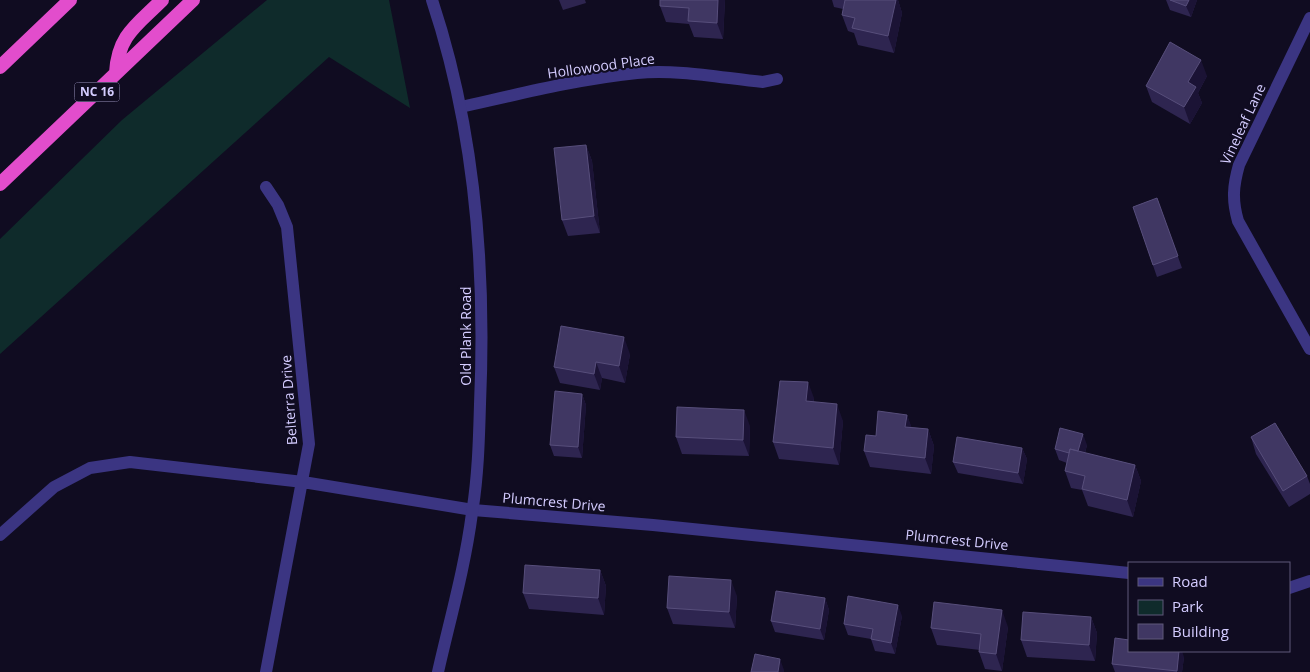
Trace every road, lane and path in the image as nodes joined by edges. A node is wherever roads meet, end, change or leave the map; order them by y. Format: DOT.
graph roads {
  1 [pos="70,0"];
  2 [pos="162,0"];
  3 [pos="193,0"];
  4 [pos="432,0"];
  5 [pos="1310,18"];
  6 [pos="0,68"];
  7 [pos="116,73"];
  8 [pos="777,79"];
  9 [pos="461,107"];
  10 [pos="0,184"];
  11 [pos="266,187"];
  12 [pos="1310,350"];
  13 [pos="303,482"];
  14 [pos="473,510"];
  15 [pos="0,535"];
  16 [pos="1128,573"];
  17 [pos="1310,581"];
  18 [pos="1290,588"];
  19 [pos="266,672"];
  20 [pos="438,672"];
  1 -- 6 [label="highway"];
  2 -- 7 [label="highway"];
  3 -- 7 [label="highway, NC 16"];
  4 -- 9 [label="street, Old Plank Road"];
  5 -- 12 [label="street, Vineleaf Lane"];
  7 -- 10 [label="highway, NC 16"];
  8 -- 9 [label="street, Hollowood Place"];
  9 -- 14 [label="street, Old Plank Road"];
  11 -- 13 [label="street, Belterra Drive"];
  13 -- 14 [label="street, Plumcrest Drive"];
  13 -- 15 [label="street, Plumcrest Drive"];
  13 -- 19 [label="street, Belterra Drive"];
  14 -- 16 [label="street, Plumcrest Drive"];
  14 -- 20 [label="street, Old Plank Road"];
  17 -- 18 [label="street"];
}
